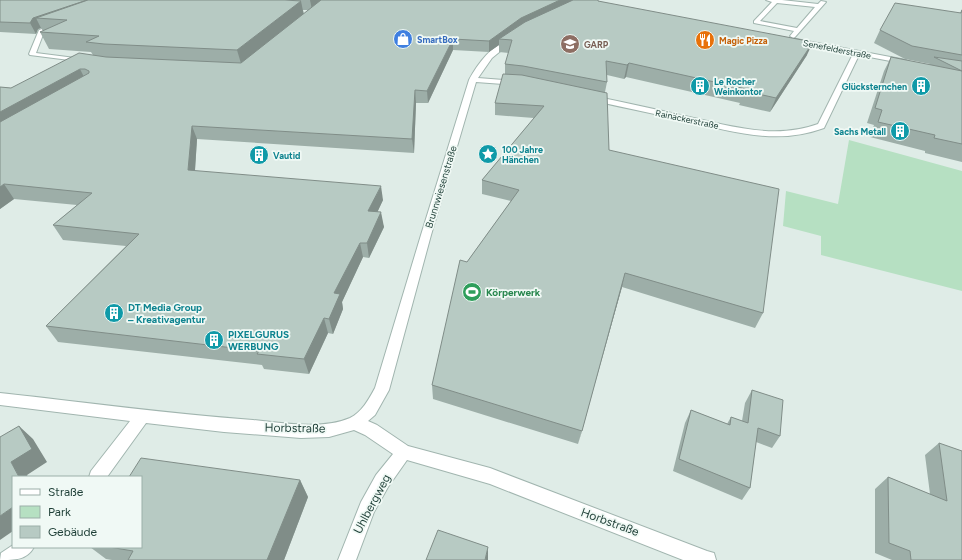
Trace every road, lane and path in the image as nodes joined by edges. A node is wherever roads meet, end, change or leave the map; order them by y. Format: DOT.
graph roads {
  1 [pos="766,0"];
  2 [pos="824,0"];
  3 [pos="776,1"];
  4 [pos="819,6"];
  5 [pos="63,24"];
  6 [pos="798,30"];
  7 [pos="518,35"];
  8 [pos="857,53"];
  9 [pos="90,62"];
  10 [pos="910,63"];
  11 [pos="473,80"];
  12 [pos="529,85"];
  13 [pos="582,96"];
  14 [pos="0,399"];
  15 [pos="142,416"];
  16 [pos="355,423"];
  17 [pos="404,452"];
  18 [pos="98,476"];
  19 [pos="24,548"];
  20 [pos="8,560"];
  21 [pos="347,560"];
  22 [pos="707,560"];
  1 -- 3 [label="street"];
  2 -- 4 [label="street"];
  3 -- 4 [label="street"];
  3 -- 6 [label="street"];
  4 -- 6 [label="street"];
  5 -- 9 [label="street"];
  6 -- 8 [label="street, Senefelderstraße"];
  7 -- 11 [label="street, Brunnwiesenstraße"];
  8 -- 10 [label="street, Senefelderstraße"];
  8 -- 13 [label="street, Rainäckerstraße"];
  11 -- 12 [label="street"];
  11 -- 16 [label="street, Brunnwiesenstraße"];
  14 -- 15 [label="street, Horbstraße"];
  15 -- 16 [label="street, Horbstraße"];
  15 -- 18 [label="street"];
  16 -- 17 [label="street, Horbstraße"];
  17 -- 21 [label="street, Uhlbergweg"];
  17 -- 22 [label="street, Horbstraße"];
  19 -- 20 [label="street"];
}
